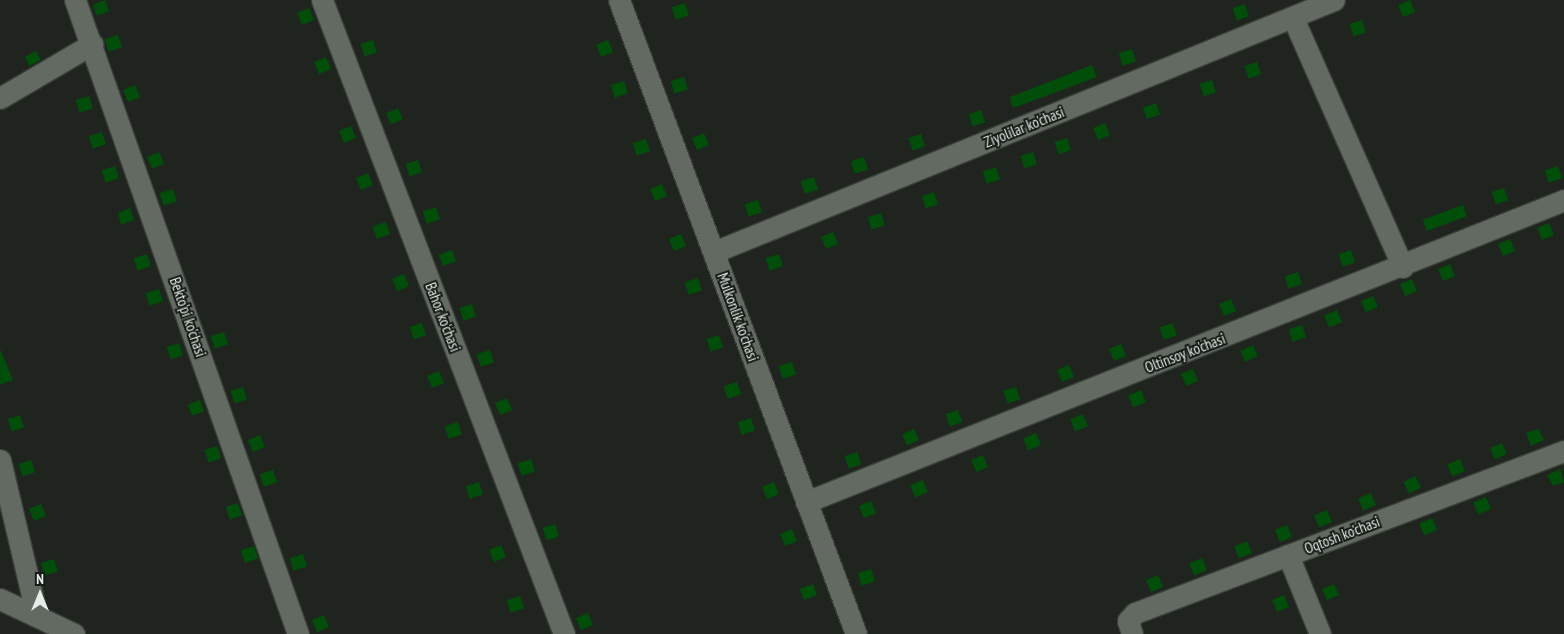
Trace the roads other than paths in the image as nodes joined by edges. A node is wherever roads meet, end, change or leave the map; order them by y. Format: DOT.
graph roads {
  1 [pos="75,0"];
  2 [pos="322,0"];
  3 [pos="1334,0"];
  4 [pos="627,2"];
  5 [pos="1293,18"];
  6 [pos="92,44"];
  7 [pos="0,98"];
  8 [pos="1564,200"];
  9 [pos="714,252"];
  10 [pos="1403,267"];
  11 [pos="1564,451"];
  12 [pos="0,460"];
  13 [pos="806,502"];
  14 [pos="1288,555"];
  15 [pos="0,599"];
  16 [pos="37,616"];
  17 [pos="1131,630"];
  18 [pos="74,634"];
  19 [pos="298,634"];
  20 [pos="564,634"];
  21 [pos="856,634"];
  22 [pos="1320,634"];
  1 -- 6 [label="street, Bekto'pi ko'chasi"];
  2 -- 20 [label="street, Bahor ko'chasi"];
  3 -- 5 [label="street, Ziyolilar ko'chasi"];
  4 -- 9 [label="street, Mulkonlik ko'chasi"];
  5 -- 9 [label="street, Ziyolilar ko'chasi"];
  5 -- 10 [label="street"];
  6 -- 7 [label="street"];
  6 -- 19 [label="street, Bekto'pi ko'chasi"];
  8 -- 10 [label="street, Oltinsoy ko'chasi"];
  9 -- 13 [label="street, Mulkonlik ko'chasi"];
  10 -- 13 [label="street, Oltinsoy ko'chasi"];
  11 -- 14 [label="street, Oqtosh ko'chasi"];
  12 -- 16 [label="street"];
  13 -- 21 [label="street, Mulkonlik ko'chasi"];
  14 -- 17 [label="street, Oqtosh ko'chasi"];
  14 -- 22 [label="street"];
  15 -- 16 [label="street"];
  16 -- 18 [label="street"];
}
